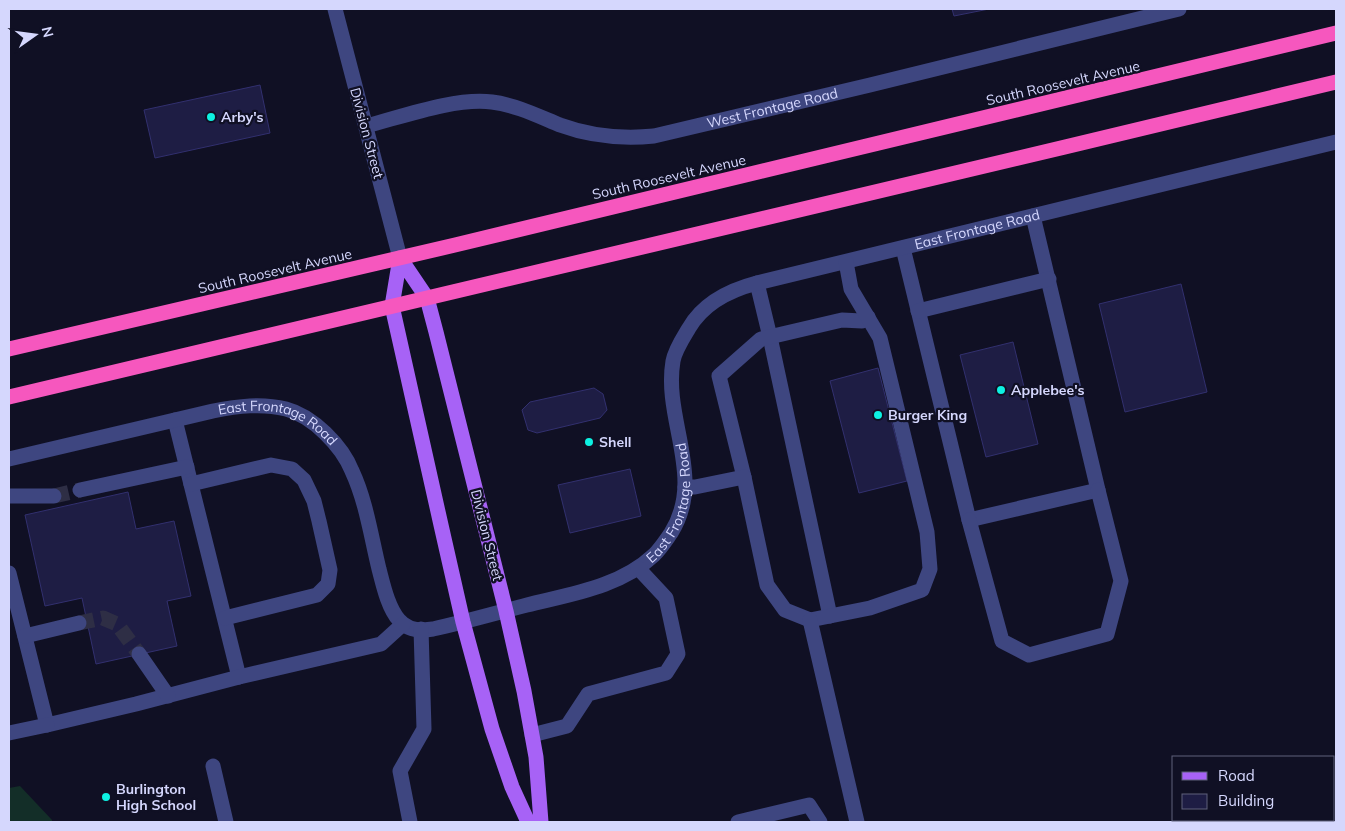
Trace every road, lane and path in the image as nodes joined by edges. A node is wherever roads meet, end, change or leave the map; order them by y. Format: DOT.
graph roads {
  1 [pos="335,9"];
  2 [pos="1179,9"];
  3 [pos="1128,15"];
  4 [pos="1336,33"];
  5 [pos="1336,82"];
  6 [pos="366,126"];
  7 [pos="1336,142"];
  8 [pos="1033,216"];
  9 [pos="903,248"];
  10 [pos="400,258"];
  11 [pos="846,262"];
  12 [pos="1049,279"];
  13 [pos="756,283"];
  14 [pos="428,298"];
  15 [pos="392,306"];
  16 [pos="918,311"];
  17 [pos="868,317"];
  18 [pos="770,337"];
  19 [pos="9,349"];
  20 [pos="9,397"];
  21 [pos="175,420"];
  22 [pos="9,459"];
  23 [pos="187,467"];
  24 [pos="744,477"];
  25 [pos="191,484"];
  26 [pos="685,487"];
  27 [pos="80,490"];
  28 [pos="1098,490"];
  29 [pos="9,496"];
  30 [pos="54,496"];
  31 [pos="969,520"];
  32 [pos="638,568"];
  33 [pos="9,573"];
  34 [pos="506,610"];
  35 [pos="830,616"];
  36 [pos="224,618"];
  37 [pos="810,620"];
  38 [pos="463,622"];
  39 [pos="79,623"];
  40 [pos="403,624"];
  41 [pos="421,629"];
  42 [pos="25,636"];
  43 [pos="139,654"];
  44 [pos="239,677"];
  45 [pos="168,696"];
  46 [pos="47,725"];
  47 [pos="9,733"];
  48 [pos="532,735"];
  49 [pos="213,766"];
  50 [pos="226,822"];
  51 [pos="410,822"];
  52 [pos="528,822"];
  53 [pos="541,822"];
  54 [pos="738,822"];
  55 [pos="820,822"];
  56 [pos="857,822"];
  1 -- 6 [label="street, Division Street"];
  2 -- 3 [label="street, West Frontage Road"];
  3 -- 6 [label="street, West Frontage Road"];
  4 -- 10 [label="highway, South Roosevelt Avenue"];
  5 -- 14 [label="highway"];
  6 -- 10 [label="street, Division Street"];
  7 -- 8 [label="street, East Frontage Road"];
  8 -- 9 [label="street, East Frontage Road"];
  8 -- 12 [label="street"];
  9 -- 11 [label="street, East Frontage Road"];
  9 -- 16 [label="street"];
  10 -- 14 [label="main road, Division Street"];
  10 -- 15 [label="main road, Division Street"];
  10 -- 19 [label="highway, South Roosevelt Avenue"];
  11 -- 13 [label="street, East Frontage Road"];
  11 -- 17 [label="street"];
  12 -- 16 [label="street"];
  12 -- 28 [label="street"];
  13 -- 18 [label="street"];
  13 -- 26 [label="street, East Frontage Road"];
  14 -- 15 [label="highway"];
  14 -- 34 [label="main road, Division Street"];
  15 -- 20 [label="highway"];
  15 -- 38 [label="main road, Division Street"];
  16 -- 31 [label="street"];
  17 -- 18 [label="street"];
  17 -- 35 [label="street"];
  18 -- 24 [label="street"];
  18 -- 35 [label="street"];
  21 -- 22 [label="street, East Frontage Road"];
  21 -- 23 [label="street"];
  21 -- 40 [label="street, East Frontage Road"];
  23 -- 25 [label="street"];
  23 -- 27 [label="street"];
  24 -- 26 [label="street"];
  24 -- 37 [label="street"];
  25 -- 36 [label="street"];
  25 -- 36 [label="street"];
  26 -- 32 [label="street, East Frontage Road"];
  28 -- 31 [label="street"];
  28 -- 31 [label="street"];
  29 -- 30 [label="street"];
  32 -- 34 [label="street, East Frontage Road"];
  32 -- 48 [label="street"];
  33 -- 42 [label="street"];
  34 -- 38 [label="street, East Frontage Road"];
  34 -- 48 [label="main road, Division Street"];
  35 -- 37 [label="street"];
  36 -- 44 [label="street"];
  37 -- 56 [label="street"];
  38 -- 41 [label="street, East Frontage Road"];
  38 -- 52 [label="main road, Division Street"];
  39 -- 42 [label="street"];
  40 -- 41 [label="street, East Frontage Road"];
  40 -- 44 [label="street"];
  41 -- 51 [label="street"];
  42 -- 46 [label="street"];
  43 -- 45 [label="street"];
  44 -- 45 [label="street"];
  45 -- 46 [label="street"];
  46 -- 47 [label="street"];
  48 -- 53 [label="main road, Division Street"];
  49 -- 50 [label="street"];
  54 -- 55 [label="street"];
}
